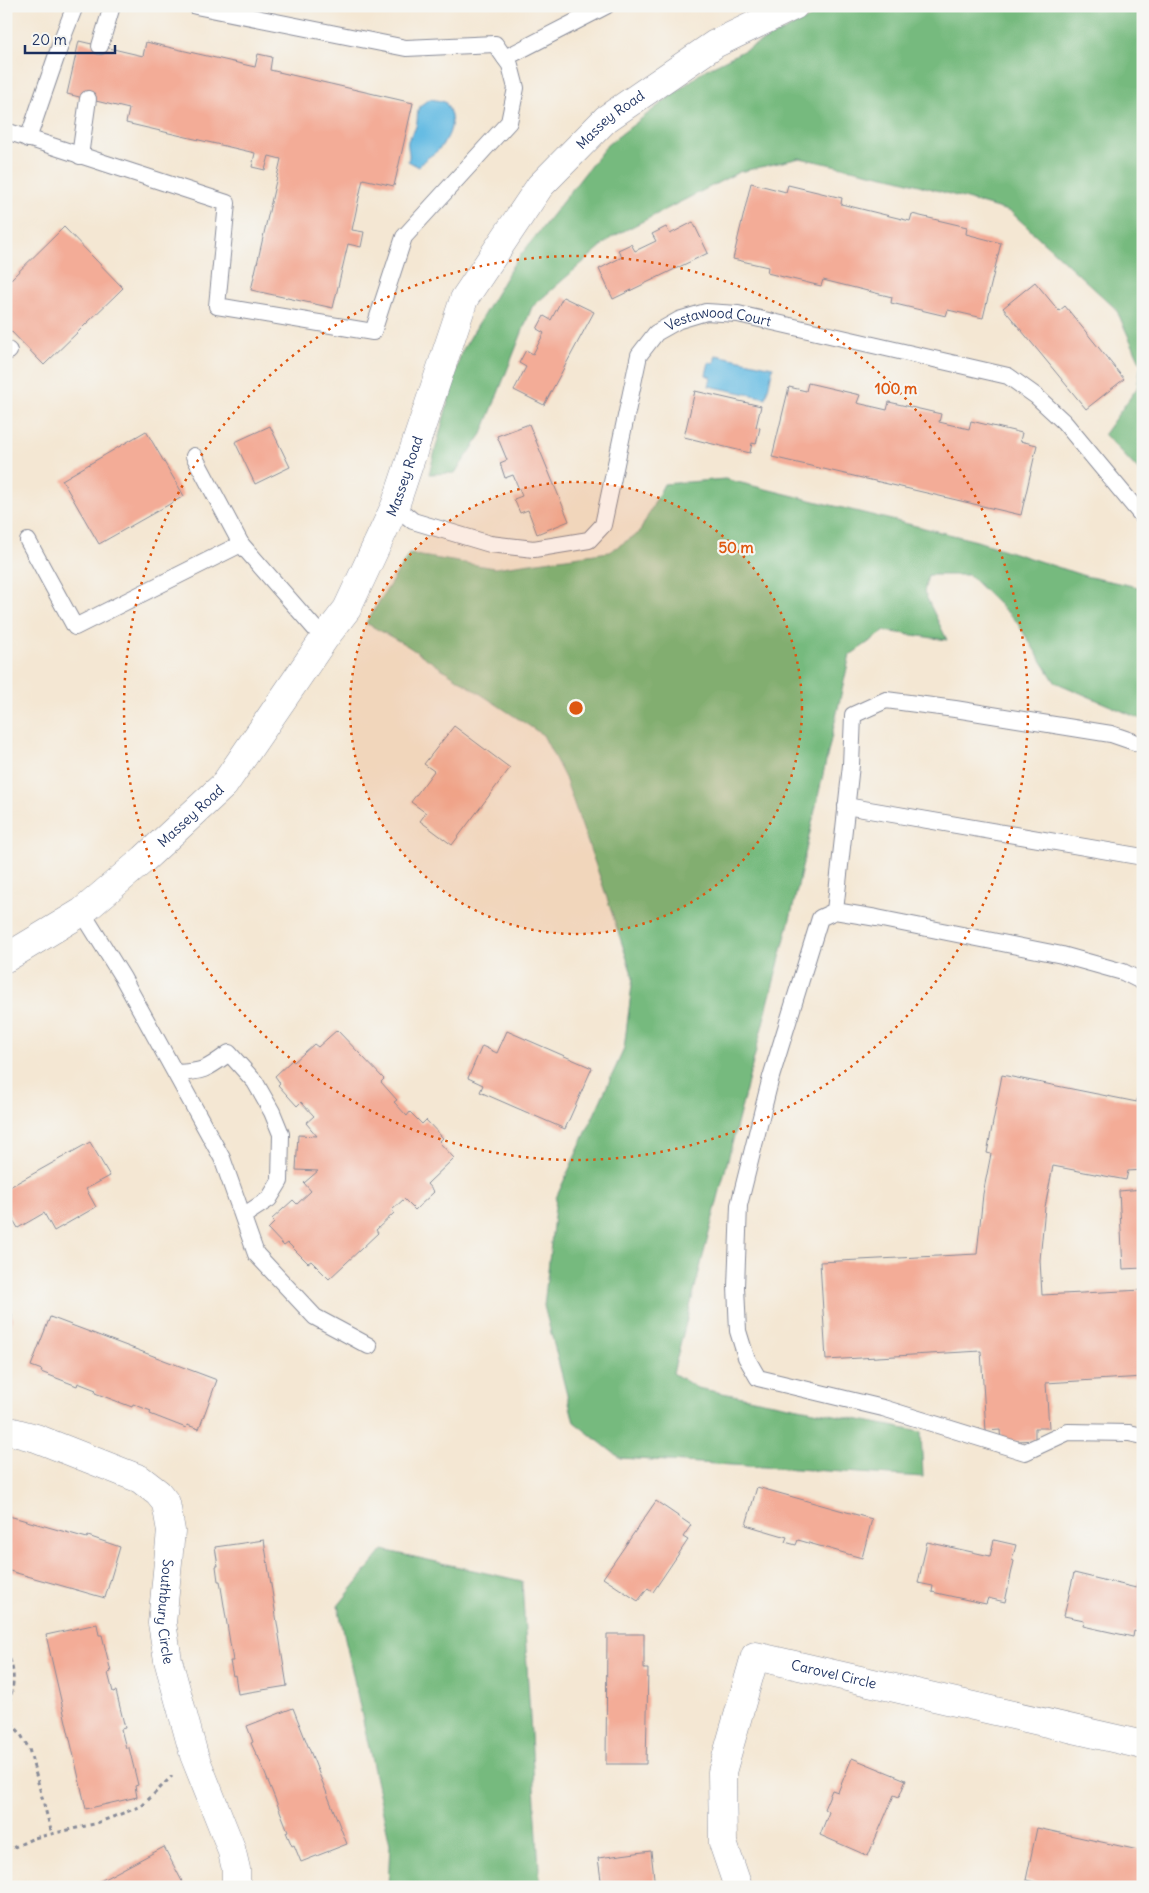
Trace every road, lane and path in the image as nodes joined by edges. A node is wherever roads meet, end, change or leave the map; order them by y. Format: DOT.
graph roads {
  1 [pos="75,6"];
  2 [pos="112,6"];
  3 [pos="196,6"];
  4 [pos="606,6"];
  5 [pos="794,6"];
  6 [pos="100,46"];
  7 [pos="505,58"];
  8 [pos="88,99"];
  9 [pos="6,131"];
  10 [pos="28,139"];
  11 [pos="80,156"];
  12 [pos="194,456"];
  13 [pos="395,506"];
  14 [pos="1143,517"];
  15 [pos="28,541"];
  16 [pos="241,544"];
  17 [pos="324,639"];
  18 [pos="1143,745"];
  19 [pos="846,806"];
  20 [pos="1143,856"];
  21 [pos="836,911"];
  22 [pos="82,912"];
  23 [pos="6,958"];
  24 [pos="1143,982"];
  25 [pos="176,1073"];
  26 [pos="243,1216"];
  27 [pos="369,1346"];
  28 [pos="6,1430"];
  29 [pos="1143,1436"];
  30 [pos="6,1652"];
  31 [pos="6,1711"];
  32 [pos="6,1717"];
  33 [pos="1143,1745"];
  34 [pos="194,1755"];
  35 [pos="52,1834"];
  36 [pos="6,1851"];
  37 [pos="236,1887"];
  38 [pos="738,1887"];
  1 -- 10 [label="lane"];
  2 -- 6 [label="lane"];
  3 -- 7 [label="lane"];
  4 -- 7 [label="lane"];
  5 -- 13 [label="street, Massey Road"];
  7 -- 11 [label="lane"];
  8 -- 11 [label="lane"];
  9 -- 10 [label="lane"];
  10 -- 11 [label="lane"];
  12 -- 16 [label="lane"];
  13 -- 14 [label="lane, Vestawood Court"];
  13 -- 17 [label="street, Massey Road"];
  15 -- 16 [label="lane"];
  16 -- 17 [label="lane"];
  17 -- 22 [label="street, Massey Road"];
  18 -- 19 [label="lane"];
  19 -- 20 [label="lane"];
  19 -- 21 [label="lane"];
  21 -- 24 [label="lane"];
  21 -- 29 [label="lane"];
  22 -- 23 [label="street, Massey Road"];
  22 -- 25 [label="lane"];
  25 -- 26 [label="lane"];
  25 -- 26 [label="lane"];
  26 -- 27 [label="lane"];
  28 -- 34 [label="street, Southbury Circle"];
  30 -- 31 [label="path"];
  32 -- 35 [label="path"];
  33 -- 38 [label="street, Carovel Circle"];
  34 -- 35 [label="path"];
  34 -- 37 [label="street, Southbury Circle"];
  35 -- 36 [label="path"];
}
